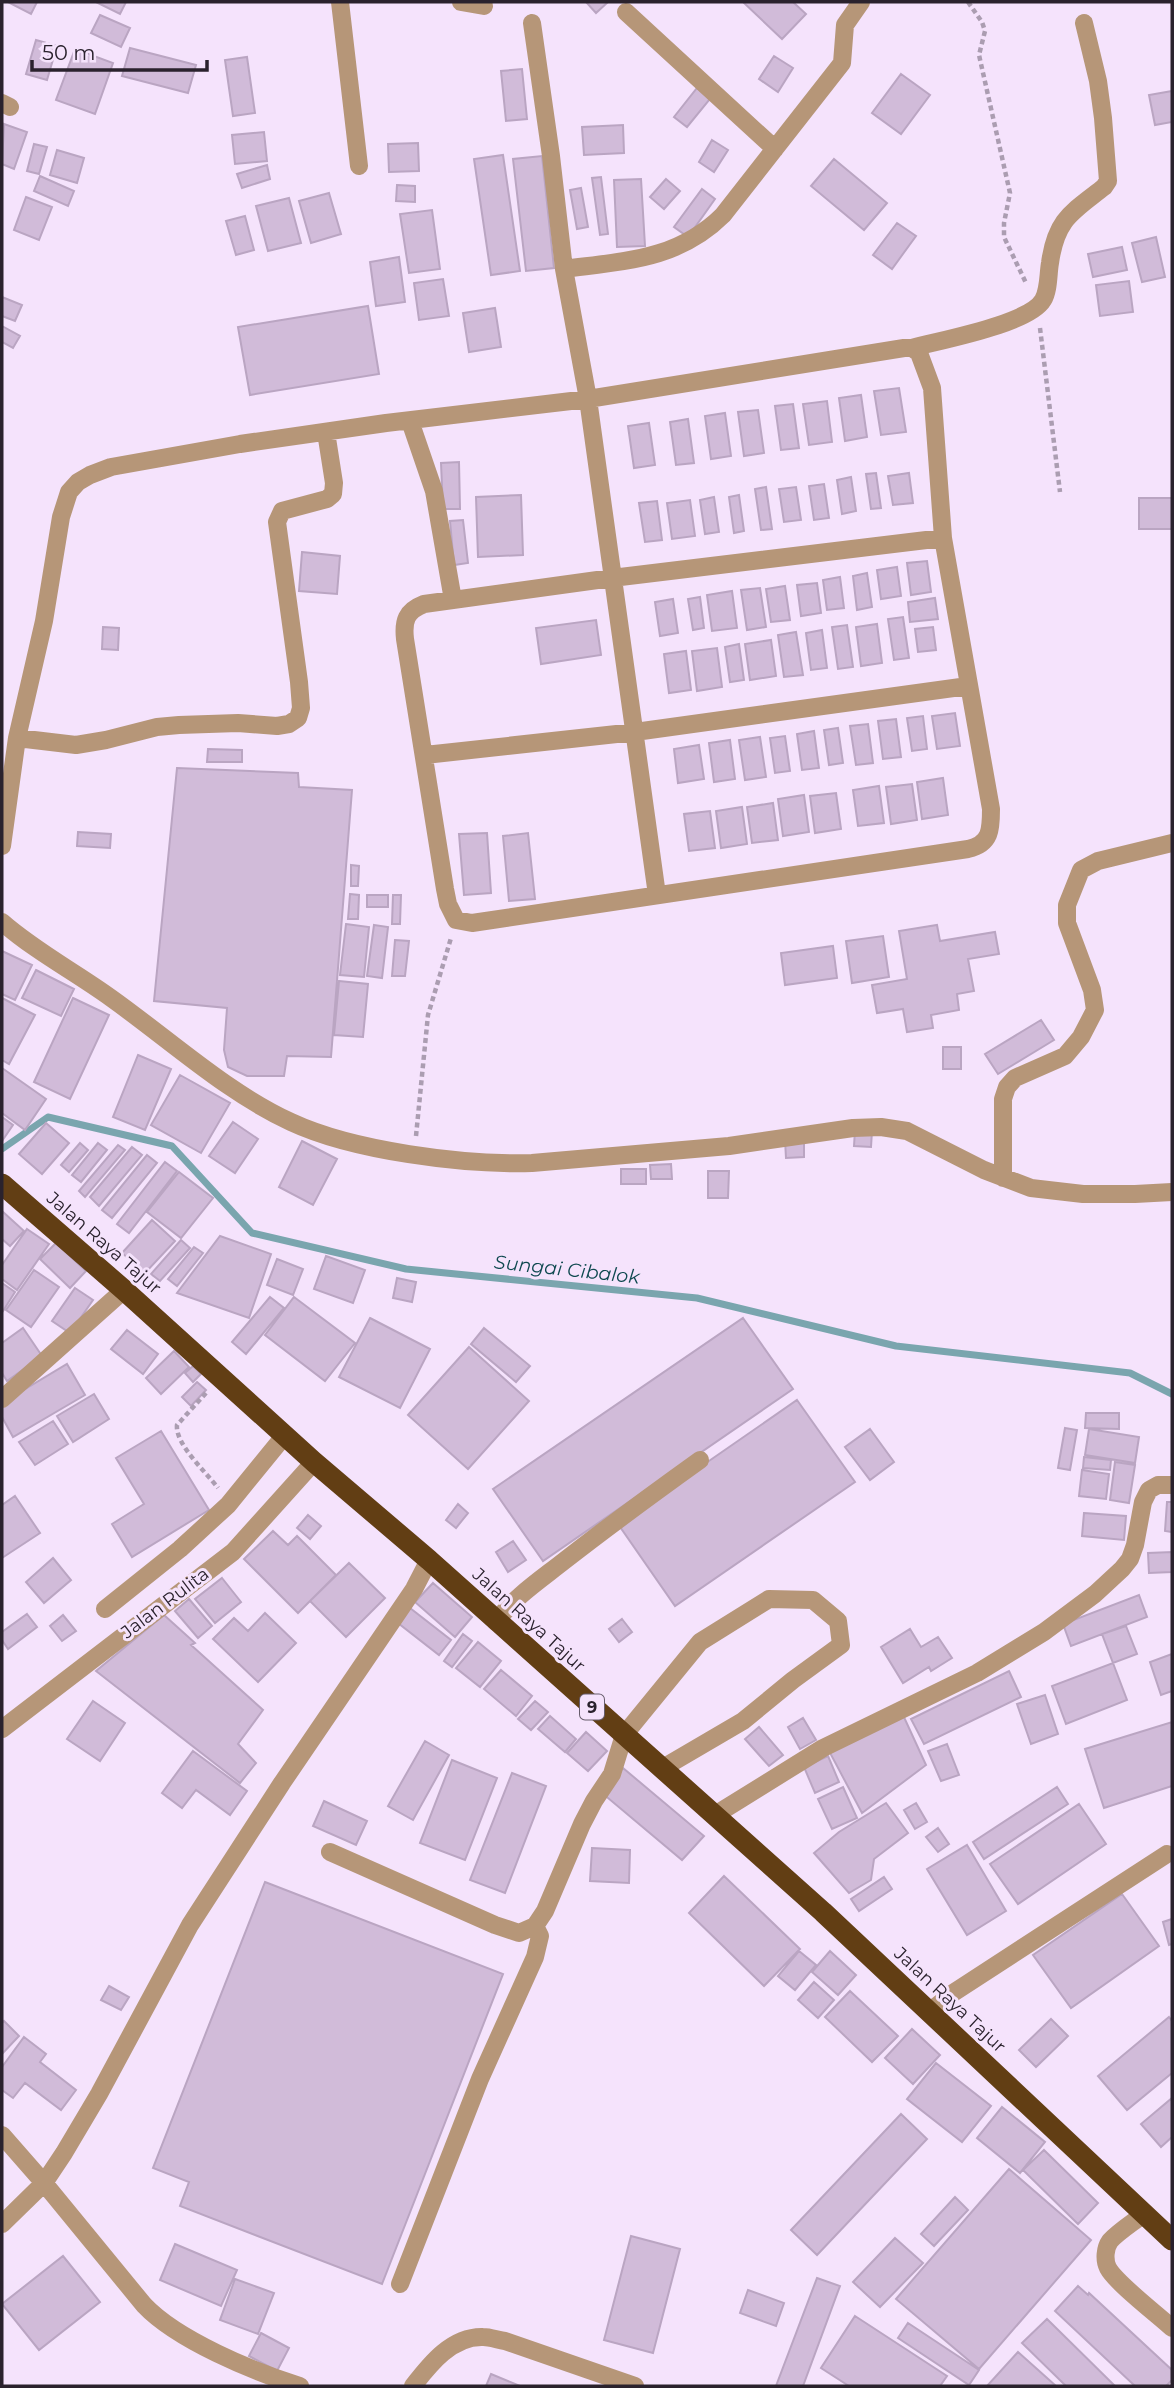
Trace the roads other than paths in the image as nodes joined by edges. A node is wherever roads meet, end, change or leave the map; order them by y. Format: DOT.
graph roads {
  1 [pos="340,2"];
  2 [pos="461,2"];
  3 [pos="861,2"];
  4 [pos="484,6"];
  5 [pos="626,12"];
  6 [pos="531,23"];
  7 [pos="1084,23"];
  8 [pos="775,149"];
  9 [pos="359,166"];
  10 [pos="564,269"];
  11 [pos="912,348"];
  12 [pos="588,399"];
  13 [pos="410,421"];
  14 [pos="326,432"];
  15 [pos="943,538"];
  16 [pos="612,578"];
  17 [pos="453,600"];
  18 [pos="968,686"];
  19 [pos="635,732"];
  20 [pos="18,738"];
  21 [pos="425,755"];
  22 [pos="1172,843"];
  23 [pos="2,846"];
  24 [pos="657,895"];
  25 [pos="2,922"];
  26 [pos="1003,1178"];
  27 [pos="5,1191"];
  28 [pos="1172,1192"];
  29 [pos="124,1290"];
  30 [pos="2,1399"];
  31 [pos="285,1435"];
  32 [pos="700,1460"];
  33 [pos="314,1462"];
  34 [pos="1172,1485"];
  35 [pos="429,1560"];
  36 [pos="105,1609"];
  37 [pos="496,1622"];
  38 [pos="2,1729"];
  39 [pos="624,1735"];
  40 [pos="661,1769"];
  41 [pos="715,1815"];
  42 [pos="330,1852"];
  43 [pos="1167,1854"];
  44 [pos="535,1926"];
  45 [pos="929,2012"];
  46 [pos="2,2135"];
  47 [pos="44,2183"];
  48 [pos="1145,2213"];
  49 [pos="2,2224"];
  50 [pos="1172,2240"];
  51 [pos="400,2284"];
  52 [pos="1172,2329"];
  53 [pos="300,2386"];
  54 [pos="413,2386"];
  55 [pos="635,2386"];
  1 -- 9 [label="street"];
  2 -- 4 [label="street"];
  3 -- 8 [label="street"];
  5 -- 8 [label="street"];
  6 -- 10 [label="street"];
  7 -- 11 [label="street"];
  8 -- 10 [label="street"];
  10 -- 12 [label="street"];
  11 -- 12 [label="street"];
  11 -- 15 [label="street"];
  12 -- 13 [label="street"];
  12 -- 16 [label="street"];
  13 -- 14 [label="street"];
  13 -- 17 [label="street"];
  14 -- 20 [label="street"];
  14 -- 20 [label="street"];
  15 -- 16 [label="street"];
  15 -- 18 [label="street"];
  16 -- 17 [label="street"];
  16 -- 19 [label="street"];
  17 -- 21 [label="street"];
  18 -- 19 [label="street"];
  18 -- 24 [label="street"];
  19 -- 21 [label="street"];
  19 -- 24 [label="street"];
  20 -- 23 [label="street"];
  21 -- 24 [label="street"];
  22 -- 26 [label="street"];
  25 -- 26 [label="street"];
  26 -- 28 [label="street"];
  27 -- 29 [label="highway, Jalan Raya Tajur / 9"];
  29 -- 30 [label="street"];
  29 -- 31 [label="highway, Jalan Raya Tajur / 9"];
  31 -- 33 [label="highway, Jalan Raya Tajur / 9"];
  31 -- 36 [label="street"];
  32 -- 37 [label="street"];
  33 -- 35 [label="highway, Jalan Raya Tajur / 9"];
  33 -- 38 [label="street, Jalan Rulita"];
  34 -- 41 [label="street"];
  35 -- 37 [label="highway, Jalan Raya Tajur / 9"];
  35 -- 47 [label="street"];
  37 -- 39 [label="highway, Jalan Raya Tajur / 9"];
  39 -- 40 [label="highway, Jalan Raya Tajur / 9"];
  39 -- 40 [label="street"];
  39 -- 44 [label="street"];
  40 -- 41 [label="highway, Jalan Raya Tajur / 9"];
  41 -- 45 [label="highway, Jalan Raya Tajur / 9"];
  42 -- 44 [label="street"];
  43 -- 45 [label="street"];
  44 -- 51 [label="street"];
  45 -- 48 [label="highway, Jalan Raya Tajur / 9"];
  46 -- 47 [label="street"];
  47 -- 49 [label="street"];
  47 -- 53 [label="street"];
  48 -- 50 [label="highway, Jalan Raya Tajur / 9"];
  48 -- 52 [label="street"];
  54 -- 55 [label="street"];
}
